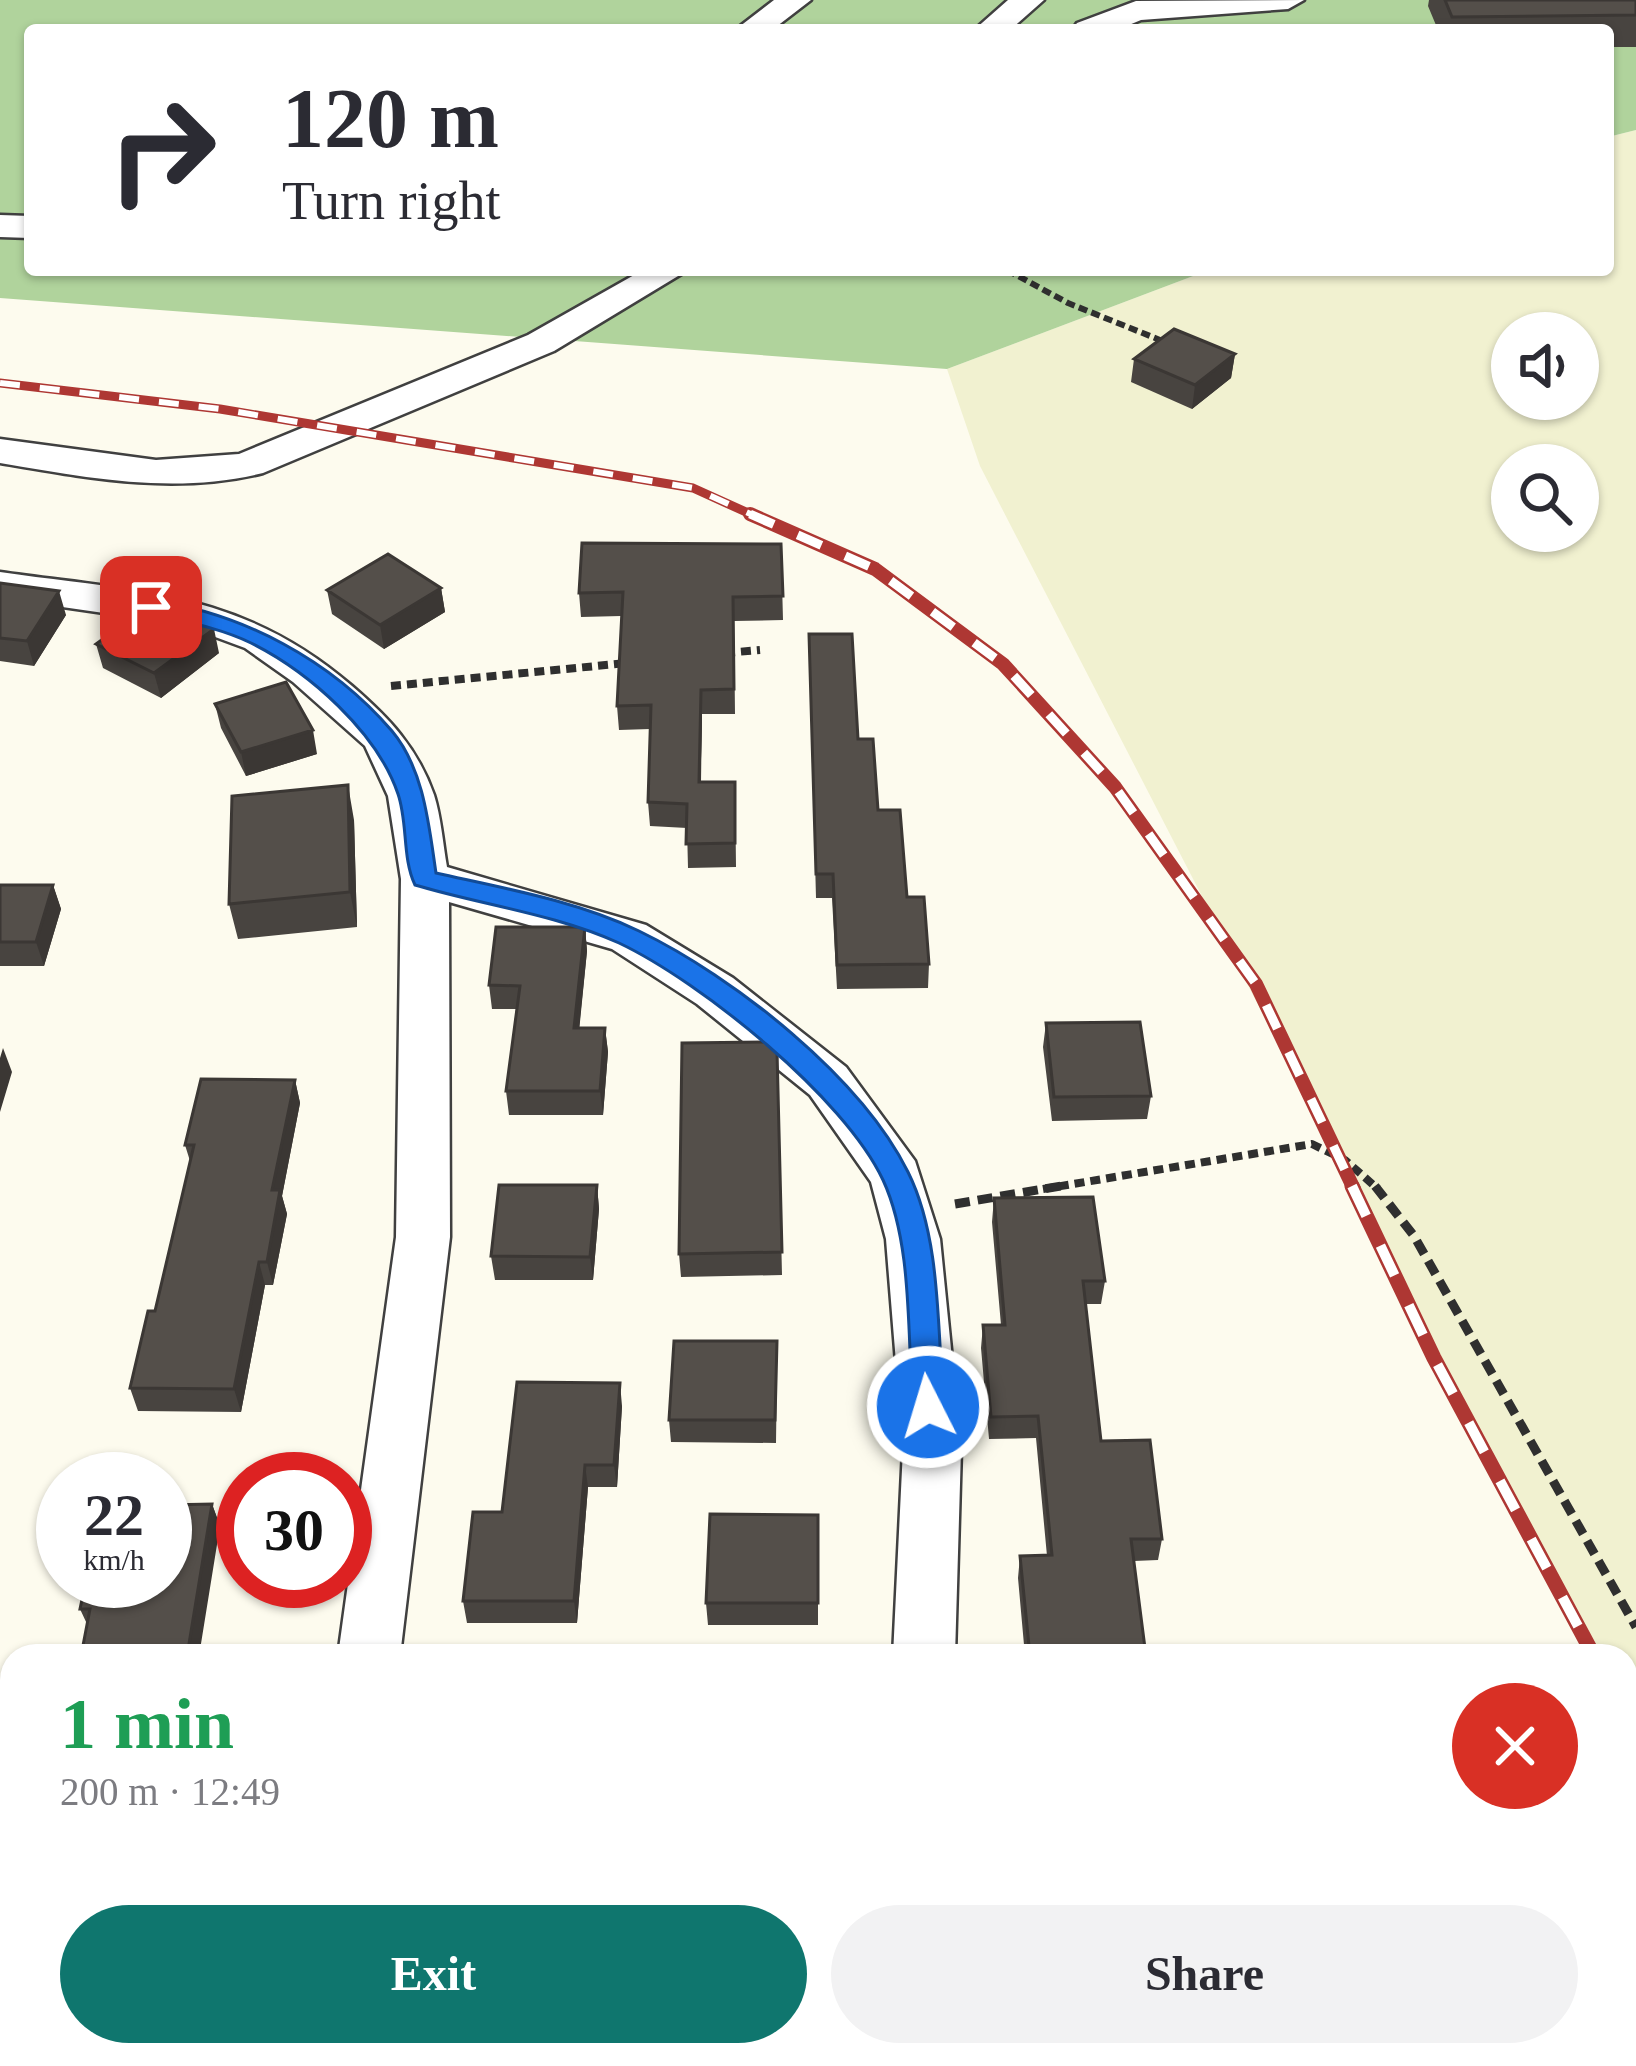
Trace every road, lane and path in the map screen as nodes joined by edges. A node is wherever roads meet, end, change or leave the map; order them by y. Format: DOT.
graph roads {
  1 [pos="795,0"];
  2 [pos="1028,0"];
  3 [pos="1288,0"];
  4 [pos="760,24"];
  5 [pos="998,24"];
  6 [pos="1103,24"];
  7 [pos="659,276"];
  8 [pos="1018,276"];
  9 [pos="1174,346"];
  10 [pos="0,451"];
  11 [pos="0,585"];
  12 [pos="760,650"];
  13 [pos="712,655"];
  14 [pos="640,662"];
  15 [pos="331,691"];
  16 [pos="424,879"];
  17 [pos="906,1212"];
  18 [pos="1636,1627"];
  19 [pos="371,1644"];
  20 [pos="924,1644"];
  1 -- 4 [label="street"];
  2 -- 5 [label="street"];
  3 -- 6 [label="street"];
  7 -- 10 [label="street"];
  8 -- 9 [label="path"];
  11 -- 15 [label="street"];
  12 -- 13 [label="path"];
  14 -- 15 [label="path"];
  15 -- 16 [label="street"];
  16 -- 17 [label="street"];
  16 -- 19 [label="street"];
  17 -- 18 [label="path"];
  17 -- 20 [label="street"];
}
